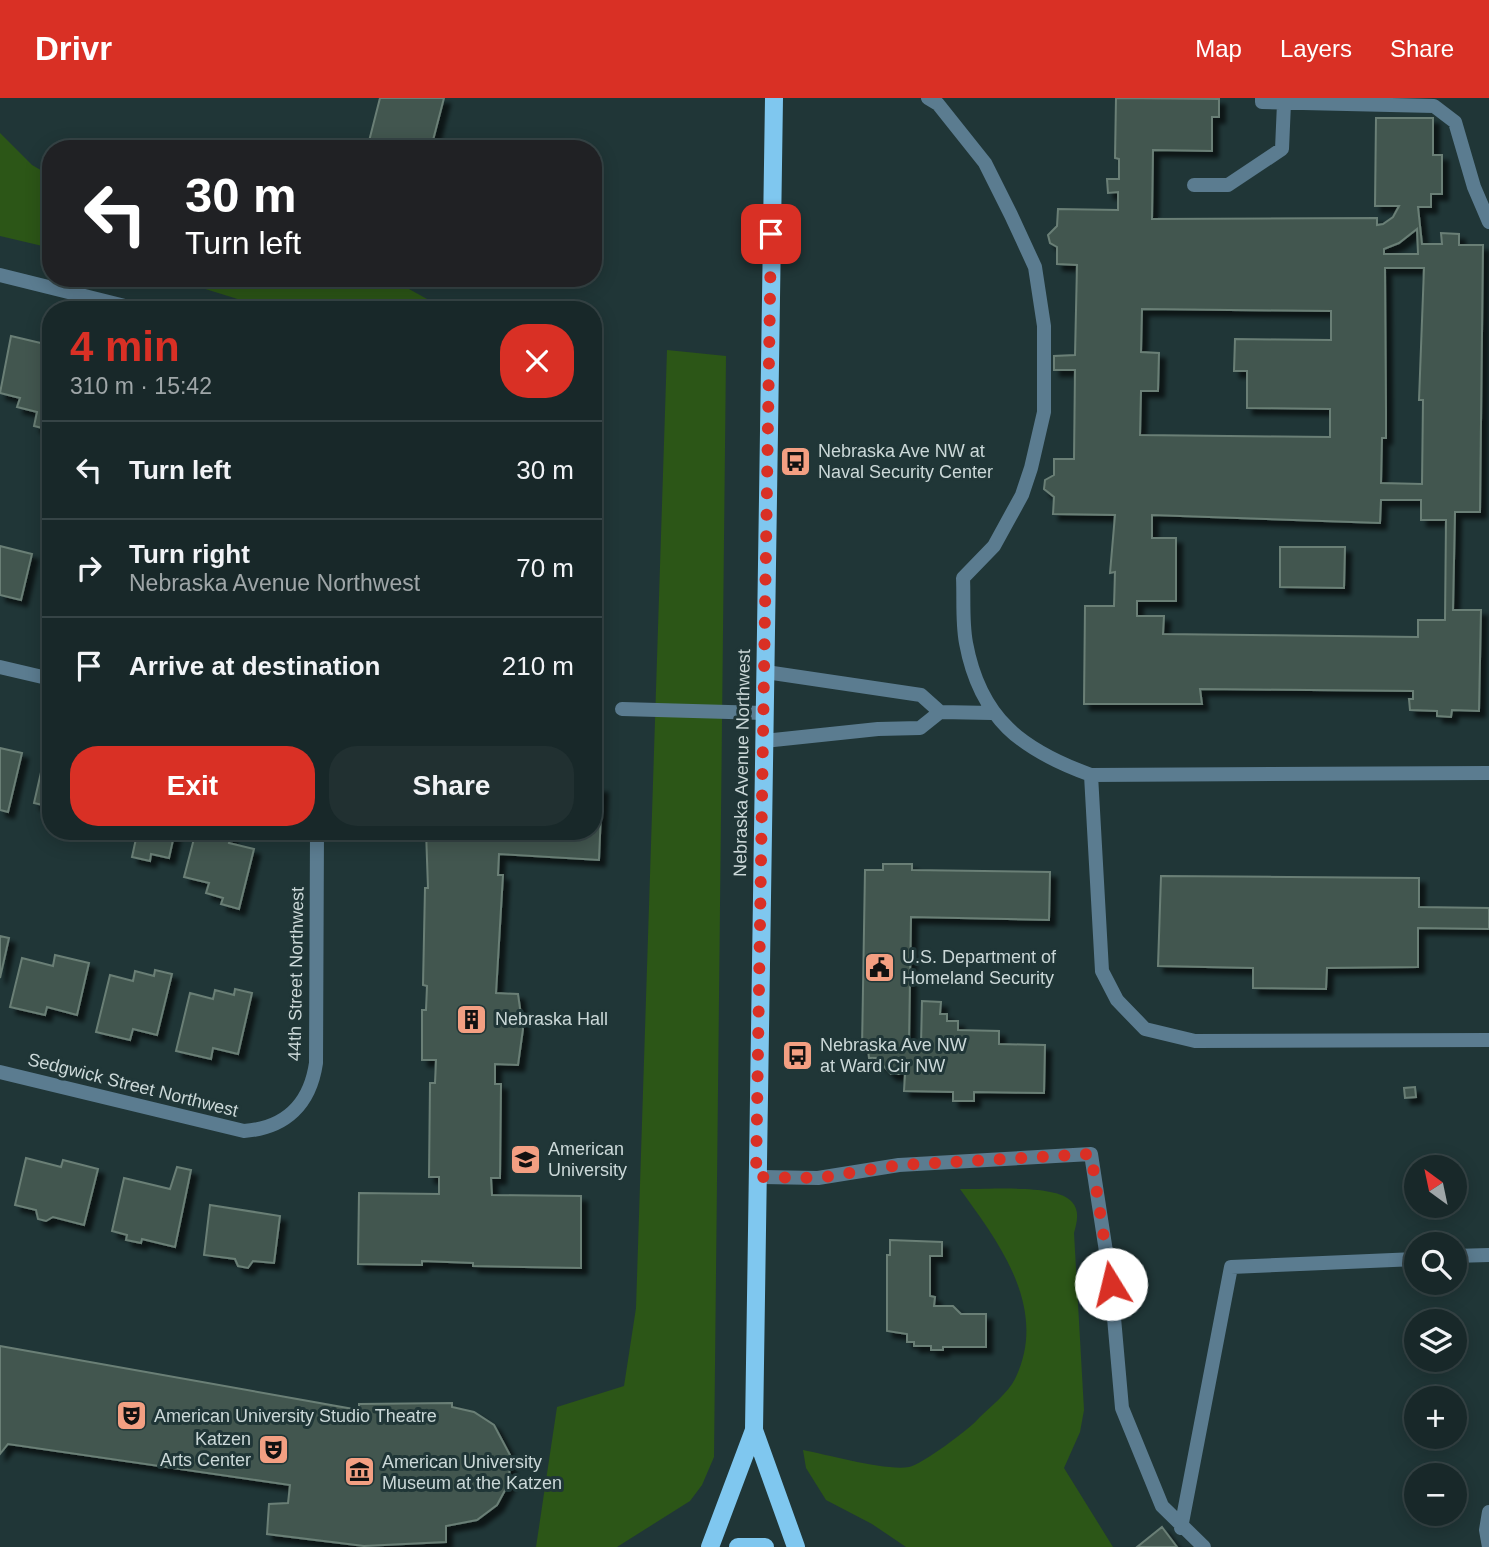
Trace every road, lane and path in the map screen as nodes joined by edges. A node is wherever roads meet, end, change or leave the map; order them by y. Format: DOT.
graph roads {
  1 [pos="774,98"];
  2 [pos="928,98"];
  3 [pos="1262,98"];
  4 [pos="1284,103"];
  5 [pos="1194,185"];
  6 [pos="1489,222"];
  7 [pos="0,275"];
  8 [pos="42,285"];
  9 [pos="48,287"];
  10 [pos="105,301"];
  11 [pos="0,667"];
  12 [pos="766,672"];
  13 [pos="42,677"];
  14 [pos="622,709"];
  15 [pos="940,712"];
  16 [pos="765,713"];
  17 [pos="992,713"];
  18 [pos="765,741"];
  19 [pos="1489,773"];
  20 [pos="1091,775"];
  21 [pos="317,840"];
  22 [pos="1489,1040"];
  23 [pos="0,1072"];
  24 [pos="258,1130"];
  25 [pos="756,1177"];
  26 [pos="1489,1255"];
  27 [pos="1467,1256"];
  28 [pos="1404,1260"];
  29 [pos="754,1430"];
  30 [pos="1489,1512"];
  31 [pos="1181,1528"];
  32 [pos="709,1547"];
  33 [pos="738,1547"];
  34 [pos="765,1547"];
  35 [pos="796,1547"];
  36 [pos="1204,1547"];
  37 [pos="1489,1547"];
  1 -- 12 [label="main road, Nebraska Avenue Northwest"];
  2 -- 17 [label="street"];
  3 -- 4 [label="street"];
  4 -- 5 [label="street"];
  4 -- 6 [label="street"];
  7 -- 8 [label="street"];
  9 -- 10 [label="street"];
  11 -- 13 [label="street"];
  12 -- 15 [label="street"];
  12 -- 16 [label="main road, Nebraska Avenue Northwest"];
  14 -- 16 [label="street"];
  15 -- 17 [label="street"];
  15 -- 18 [label="street"];
  16 -- 18 [label="main road, Nebraska Avenue Northwest"];
  17 -- 20 [label="street"];
  18 -- 25 [label="main road, Nebraska Avenue Northwest"];
  19 -- 20 [label="street"];
  20 -- 22 [label="street"];
  21 -- 24 [label="street, 44th Street Northwest"];
  23 -- 24 [label="street, Sedgwick Street Northwest"];
  25 -- 29 [label="main road, Nebraska Avenue Northwest"];
  25 -- 31 [label="street"];
  26 -- 27 [label="street"];
  28 -- 31 [label="street"];
  29 -- 32 [label="main road, Nebraska Avenue Northwest"];
  29 -- 35 [label="main road, Nebraska Avenue Northwest"];
  30 -- 37 [label="street"];
  31 -- 36 [label="street"];
  33 -- 34 [label="main road"];
}
